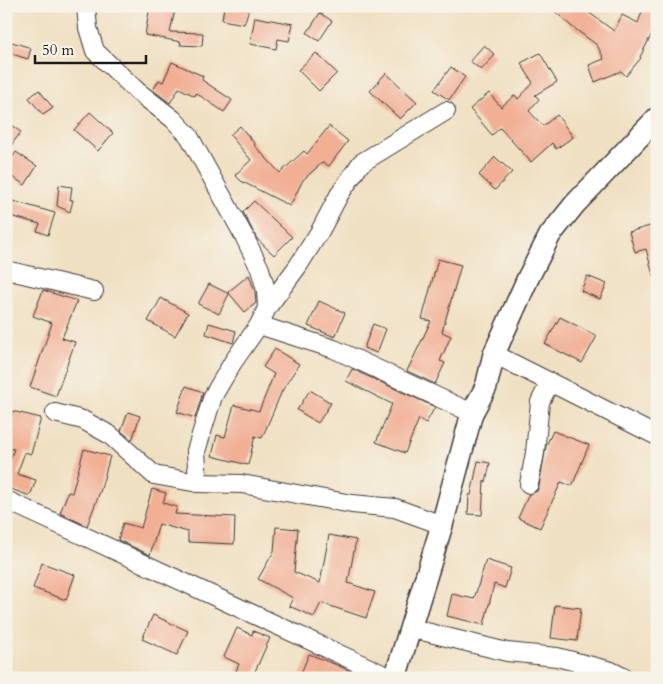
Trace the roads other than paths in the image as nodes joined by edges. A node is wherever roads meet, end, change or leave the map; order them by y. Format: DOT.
graph roads {
  1 [pos="86,6"];
  2 [pos="446,111"];
  3 [pos="657,118"];
  4 [pos="6,270"];
  5 [pos="94,292"];
  6 [pos="267,308"];
  7 [pos="259,325"];
  8 [pos="494,354"];
  9 [pos="550,382"];
  10 [pos="55,413"];
  11 [pos="472,413"];
  12 [pos="657,436"];
  13 [pos="198,483"];
  14 [pos="529,484"];
  15 [pos="6,500"];
  16 [pos="442,525"];
  17 [pos="410,628"];
  18 [pos="391,678"];
  19 [pos="395,678"];
  20 [pos="625,678"];
  1 -- 6 [label="street"];
  2 -- 6 [label="street"];
  3 -- 8 [label="street"];
  4 -- 5 [label="street"];
  6 -- 7 [label="street"];
  7 -- 11 [label="street"];
  7 -- 13 [label="street"];
  8 -- 9 [label="street"];
  8 -- 11 [label="street"];
  9 -- 12 [label="street"];
  9 -- 14 [label="street"];
  10 -- 13 [label="street"];
  11 -- 16 [label="street"];
  13 -- 16 [label="street"];
  15 -- 18 [label="street"];
  16 -- 17 [label="street"];
  17 -- 19 [label="street"];
  17 -- 20 [label="street"];
}
